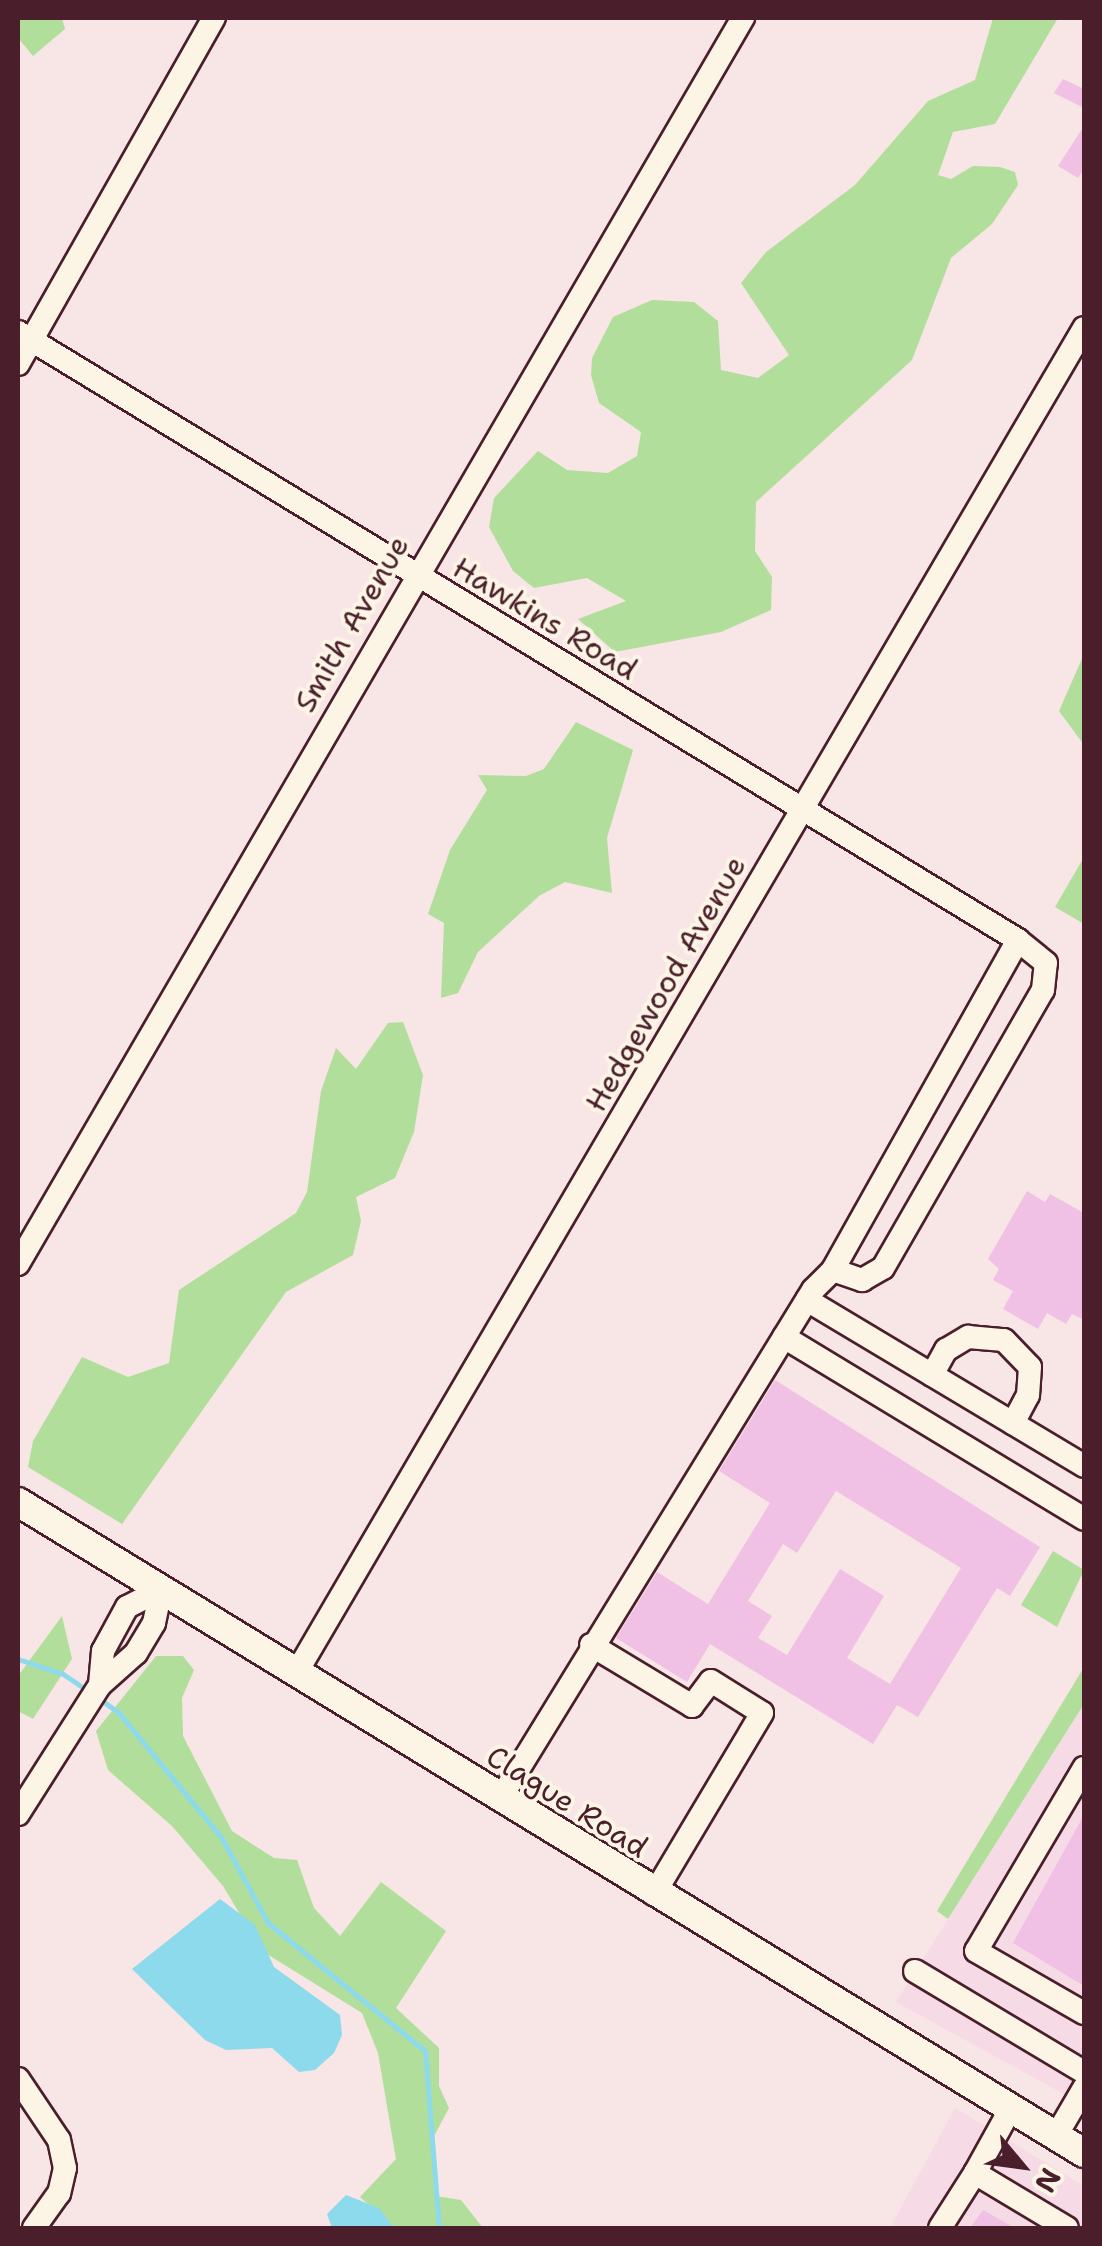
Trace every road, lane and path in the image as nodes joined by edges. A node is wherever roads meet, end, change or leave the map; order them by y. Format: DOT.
graph roads {
  1 [pos="214,18"];
  2 [pos="743,18"];
  3 [pos="1084,328"];
  4 [pos="24,336"];
  5 [pos="18,364"];
  6 [pos="414,576"];
  7 [pos="802,809"];
  8 [pos="1018,940"];
  9 [pos="18,1264"];
  10 [pos="833,1270"];
  11 [pos="807,1300"];
  12 [pos="784,1337"];
  13 [pos="932,1375"];
  14 [pos="1012,1423"];
  15 [pos="1084,1466"];
  16 [pos="18,1502"];
  17 [pos="1084,1520"];
  18 [pos="160,1590"];
  19 [pos="591,1645"];
  20 [pos="298,1670"];
  21 [pos="1084,1768"];
  22 [pos="500,1799"];
  23 [pos="18,1814"];
  24 [pos="654,1894"];
  25 [pos="914,1971"];
  26 [pos="1084,2014"];
  27 [pos="1084,2072"];
  28 [pos="18,2079"];
  29 [pos="1084,2088"];
  30 [pos="1011,2108"];
  31 [pos="1056,2136"];
  32 [pos="1084,2153"];
  33 [pos="975,2173"];
  34 [pos="34,2228"];
  35 [pos="940,2228"];
  36 [pos="1068,2228"];
  1 -- 4 [label="street"];
  2 -- 6 [label="street, Smith Avenue"];
  3 -- 7 [label="street, Hedgewood Avenue"];
  4 -- 5 [label="street"];
  4 -- 6 [label="street, Hawkins Road"];
  6 -- 7 [label="street, Hawkins Road"];
  6 -- 9 [label="street, Smith Avenue"];
  7 -- 8 [label="street, Hawkins Road"];
  7 -- 20 [label="street, Hedgewood Avenue"];
  8 -- 10 [label="street"];
  8 -- 10 [label="street"];
  10 -- 11 [label="street"];
  11 -- 12 [label="street"];
  11 -- 13 [label="street"];
  12 -- 17 [label="street"];
  12 -- 19 [label="street"];
  13 -- 14 [label="street"];
  13 -- 14 [label="street"];
  14 -- 15 [label="street"];
  16 -- 18 [label="main road, Clague Road"];
  18 -- 20 [label="main road, Clague Road"];
  18 -- 23 [label="street"];
  19 -- 22 [label="street"];
  19 -- 24 [label="street"];
  20 -- 22 [label="main road, Clague Road"];
  21 -- 26 [label="street"];
  22 -- 24 [label="main road, Clague Road"];
  24 -- 30 [label="main road, Clague Road"];
  25 -- 27 [label="street"];
  28 -- 34 [label="street"];
  29 -- 31 [label="street"];
  30 -- 31 [label="main road, Clague Road"];
  30 -- 33 [label="street"];
  31 -- 32 [label="main road, Clague Road"];
  33 -- 35 [label="street"];
  33 -- 36 [label="street"];
}
